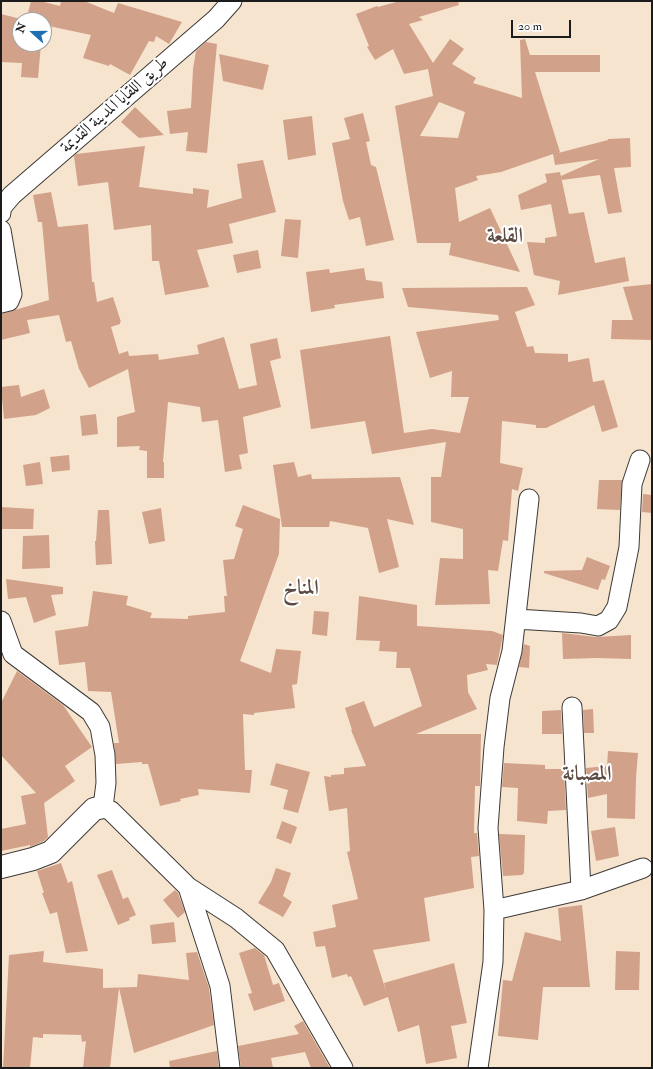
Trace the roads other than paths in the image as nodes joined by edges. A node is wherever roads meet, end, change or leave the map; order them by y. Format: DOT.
graph roads {
  1 [pos="232,1"];
  2 [pos="1,213"];
  3 [pos="1,230"];
  4 [pos="1,303"];
  5 [pos="640,460"];
  6 [pos="530,499"];
  7 [pos="516,619"];
  8 [pos="1,621"];
  9 [pos="572,707"];
  10 [pos="103,807"];
  11 [pos="1,867"];
  12 [pos="643,868"];
  13 [pos="188,887"];
  14 [pos="581,890"];
  15 [pos="494,910"];
  16 [pos="230,1068"];
  17 [pos="343,1068"];
  18 [pos="478,1068"];
  1 -- 2 [label="street, طريق اللقايا المدينة القديمة"];
  3 -- 4 [label="street"];
  5 -- 7 [label="street"];
  6 -- 7 [label="street"];
  7 -- 15 [label="street"];
  8 -- 10 [label="street"];
  9 -- 14 [label="street"];
  10 -- 11 [label="street"];
  10 -- 13 [label="street"];
  12 -- 14 [label="street"];
  13 -- 16 [label="street"];
  13 -- 17 [label="street"];
  14 -- 15 [label="street"];
  15 -- 18 [label="street"];
}
